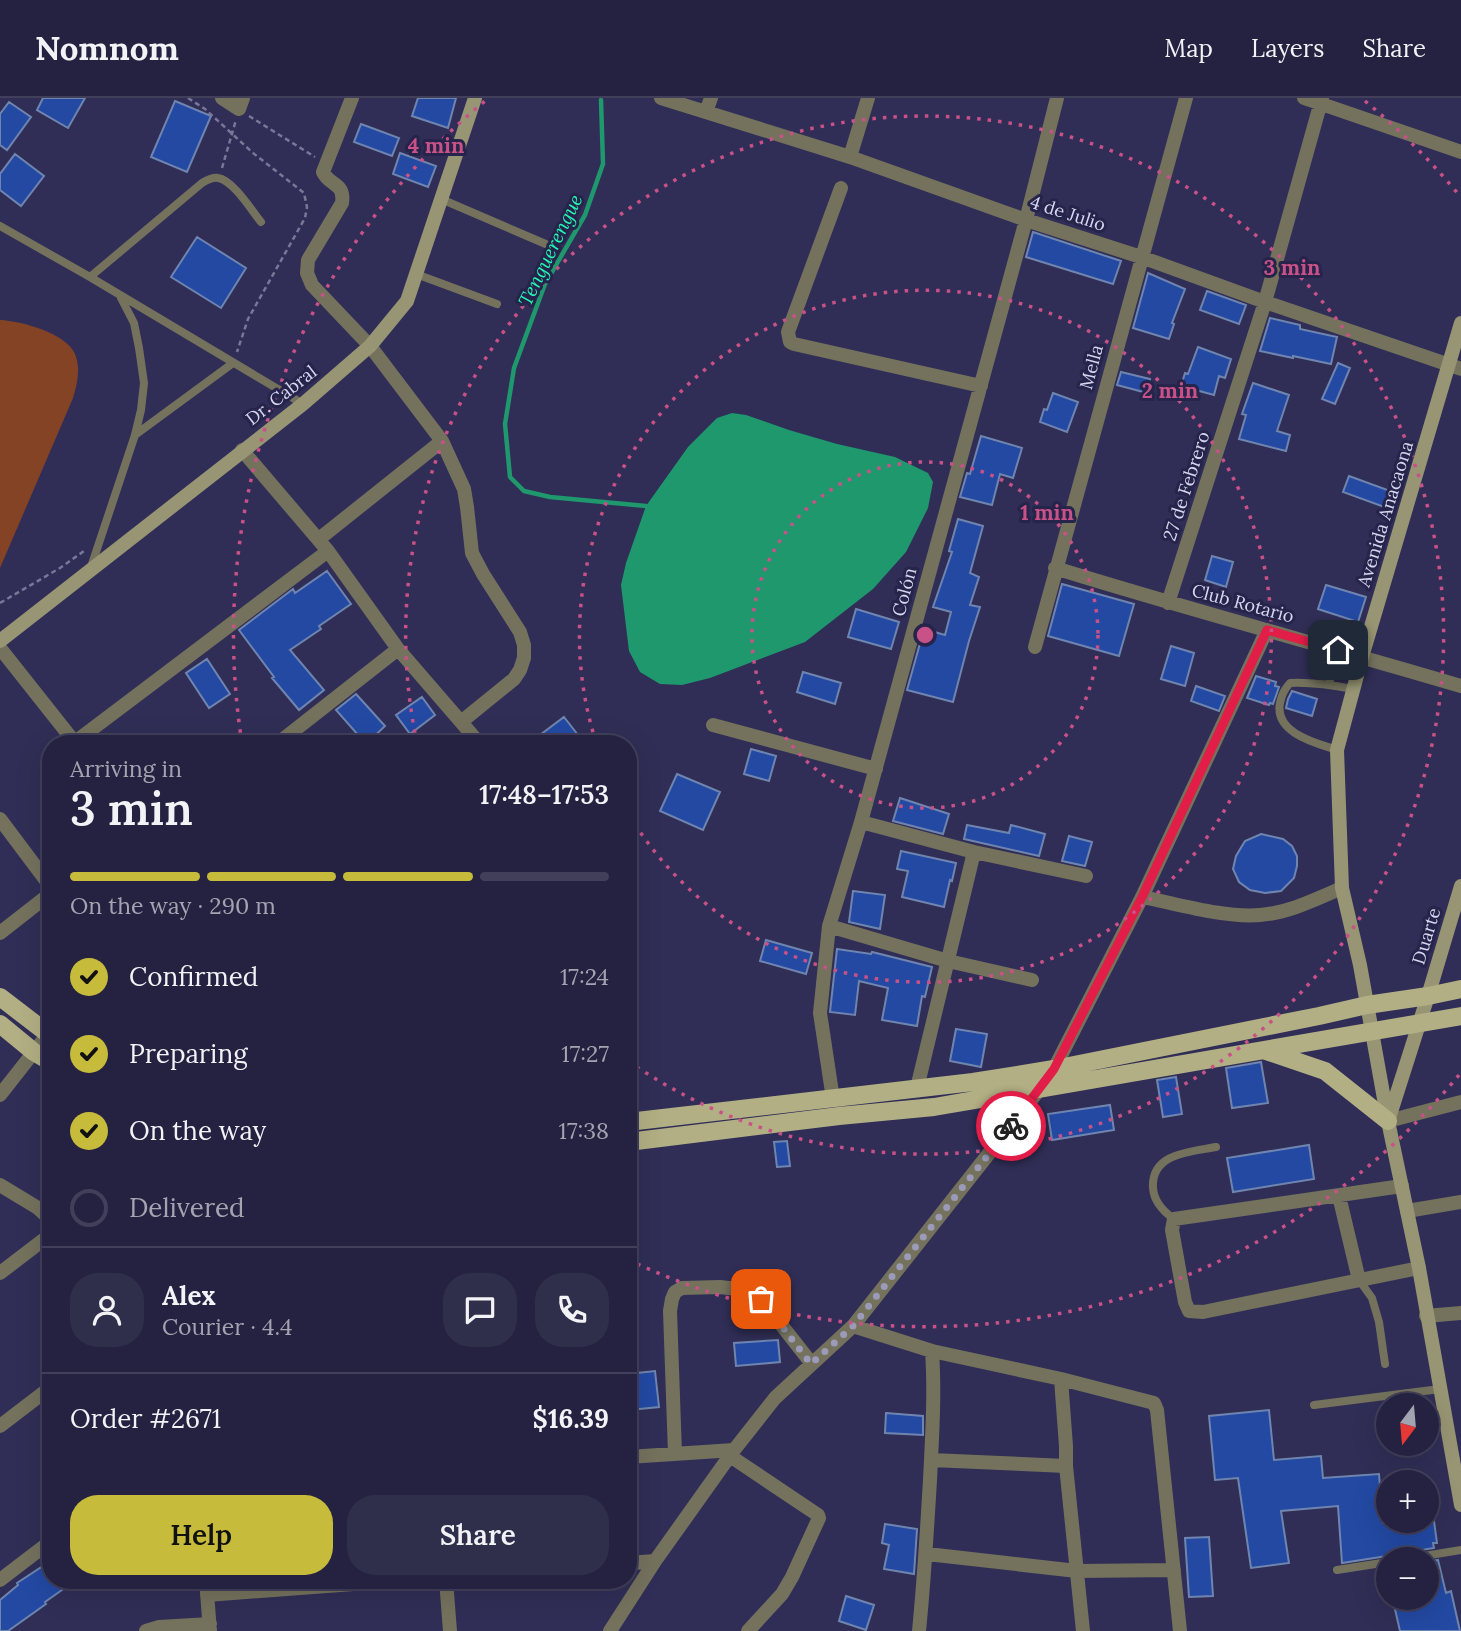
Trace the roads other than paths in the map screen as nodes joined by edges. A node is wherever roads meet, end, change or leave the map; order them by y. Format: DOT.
graph roads {
  1 [pos="222,98"];
  2 [pos="352,98"];
  3 [pos="475,98"];
  4 [pos="661,98"];
  5 [pos="868,98"];
  6 [pos="1057,98"];
  7 [pos="1186,98"];
  8 [pos="1304,98"];
  9 [pos="1321,101"];
  10 [pos="241,104"];
  11 [pos="708,105"];
  12 [pos="1461,152"];
  13 [pos="850,158"];
  14 [pos="841,188"];
  15 [pos="441,199"];
  16 [pos="1026,220"];
  17 [pos="261,222"];
  18 [pos="0,226"];
  19 [pos="548,245"];
  20 [pos="1141,257"];
  21 [pos="416,274"];
  22 [pos="90,277"];
  23 [pos="120,295"];
  24 [pos="1265,302"];
  25 [pos="497,304"];
  26 [pos="1461,323"];
  27 [pos="370,346"];
  28 [pos="233,363"];
  29 [pos="1455,367"];
  30 [pos="981,386"];
  31 [pos="303,404"];
  32 [pos="135,435"];
  33 [pos="442,441"];
  34 [pos="242,450"];
  35 [pos="318,539"];
  36 [pos="328,551"];
  37 [pos="1055,568"];
  38 [pos="90,570"];
  39 [pos="1168,603"];
  40 [pos="1267,630"];
  41 [pos="0,641"];
  42 [pos="1035,647"];
  43 [pos="0,648"];
  44 [pos="398,649"];
  45 [pos="1338,650"];
  46 [pos="1362,657"];
  47 [pos="1329,684"];
  48 [pos="1461,686"];
  49 [pos="1353,689"];
  50 [pos="461,722"];
  51 [pos="713,725"];
  52 [pos="69,735"];
  53 [pos="86,735"];
  54 [pos="288,735"];
  55 [pos="470,735"];
  56 [pos="1336,750"];
  57 [pos="876,769"];
  58 [pos="0,819"];
  59 [pos="861,822"];
  60 [pos="974,852"];
  61 [pos="42,875"];
  62 [pos="1086,876"];
  63 [pos="1461,886"];
  64 [pos="1342,888"];
  65 [pos="1142,897"];
  66 [pos="42,900"];
  67 [pos="829,926"];
  68 [pos="0,933"];
  69 [pos="948,961"];
  70 [pos="1031,980"];
  71 [pos="1461,989"];
  72 [pos="1428,996"];
  73 [pos="0,997"];
  74 [pos="1367,1005"];
  75 [pos="1461,1016"];
  76 [pos="1419,1023"];
  77 [pos="0,1024"];
  78 [pos="42,1030"];
  79 [pos="1372,1032"];
  80 [pos="42,1043"];
  81 [pos="1262,1050"];
  82 [pos="34,1052"];
  83 [pos="42,1057"];
  84 [pos="1054,1069"];
  85 [pos="917,1088"];
  86 [pos="1039,1090"];
  87 [pos="0,1095"];
  88 [pos="834,1099"];
  89 [pos="1461,1102"];
  90 [pos="637,1121"];
  91 [pos="1388,1121"];
  92 [pos="637,1141"];
  93 [pos="1216,1147"];
  94 [pos="0,1185"];
  95 [pos="1402,1186"];
  96 [pos="1339,1196"];
  97 [pos="1461,1202"];
  98 [pos="1407,1211"];
  99 [pos="42,1212"];
  100 [pos="1174,1219"];
  101 [pos="42,1241"];
  102 [pos="1419,1268"];
  103 [pos="0,1273"];
  104 [pos="1359,1280"];
  105 [pos="1461,1313"];
  106 [pos="1426,1316"];
  107 [pos="853,1326"];
  108 [pos="932,1351"];
  109 [pos="811,1364"];
  110 [pos="1385,1364"];
  111 [pos="1061,1379"];
  112 [pos="1440,1389"];
  113 [pos="42,1394"];
  114 [pos="1314,1405"];
  115 [pos="0,1426"];
  116 [pos="732,1453"];
  117 [pos="676,1454"];
  118 [pos="637,1456"];
  119 [pos="931,1460"];
  120 [pos="1457,1464"];
  121 [pos="1066,1466"];
  122 [pos="1461,1505"];
  123 [pos="42,1548"];
  124 [pos="1461,1550"];
  125 [pos="1439,1554"];
  126 [pos="927,1555"];
  127 [pos="655,1561"];
  128 [pos="637,1562"];
  129 [pos="1376,1564"];
  130 [pos="1174,1570"];
  131 [pos="1337,1570"];
  132 [pos="1077,1572"];
  133 [pos="0,1580"];
  134 [pos="206,1589"];
  135 [pos="447,1589"];
  136 [pos="210,1627"];
  137 [pos="146,1631"];
  138 [pos="450,1631"];
  139 [pos="610,1631"];
  140 [pos="748,1631"];
  141 [pos="919,1631"];
  142 [pos="1083,1631"];
  143 [pos="1180,1631"];
  1 -- 10 [label="street"];
  2 -- 27 [label="street"];
  3 -- 15 [label="main road, Dr. Cabral"];
  4 -- 11 [label="street, 4 de Julio"];
  5 -- 13 [label="street"];
  6 -- 16 [label="street, Colón"];
  7 -- 20 [label="street, Mella"];
  8 -- 9 [label="street"];
  9 -- 12 [label="street"];
  9 -- 24 [label="street, 27 de Febrero"];
  11 -- 13 [label="street, 4 de Julio"];
  13 -- 16 [label="street, 4 de Julio"];
  14 -- 30 [label="street"];
  15 -- 19 [label="lane"];
  15 -- 21 [label="main road, Dr. Cabral"];
  16 -- 20 [label="street, 4 de Julio"];
  16 -- 30 [label="street, Colón"];
  17 -- 22 [label="lane"];
  18 -- 22 [label="lane"];
  20 -- 24 [label="street, 4 de Julio"];
  20 -- 37 [label="street, Mella"];
  21 -- 25 [label="lane"];
  21 -- 27 [label="main road, Dr. Cabral"];
  22 -- 23 [label="lane"];
  23 -- 28 [label="lane"];
  23 -- 32 [label="lane"];
  24 -- 29 [label="street, 4 de Julio"];
  24 -- 39 [label="street, 27 de Febrero"];
  26 -- 29 [label="main road, Avenida Anacaona"];
  27 -- 31 [label="main road, Dr. Cabral"];
  27 -- 33 [label="street"];
  28 -- 31 [label="lane"];
  28 -- 32 [label="lane"];
  29 -- 46 [label="main road, Avenida Anacaona"];
  30 -- 57 [label="street, Colón"];
  31 -- 34 [label="main road, Dr. Cabral"];
  32 -- 38 [label="lane"];
  33 -- 35 [label="street"];
  33 -- 50 [label="street"];
  34 -- 35 [label="street"];
  34 -- 38 [label="main road, Dr. Cabral"];
  35 -- 36 [label="street"];
  36 -- 44 [label="street"];
  36 -- 53 [label="street"];
  37 -- 39 [label="street, Club Rotario"];
  37 -- 42 [label="street, Mella"];
  38 -- 41 [label="main road, Dr. Cabral"];
  39 -- 40 [label="street, Club Rotario"];
  40 -- 45 [label="street, Club Rotario"];
  40 -- 65 [label="street"];
  43 -- 52 [label="street"];
  44 -- 50 [label="street"];
  44 -- 54 [label="street"];
  45 -- 46 [label="street, Club Rotario"];
  45 -- 47 [label="lane"];
  46 -- 48 [label="street, Club Rotario"];
  46 -- 49 [label="main road, Avenida Anacaona"];
  47 -- 49 [label="lane"];
  47 -- 56 [label="lane"];
  49 -- 56 [label="main road, Avenida Anacaona"];
  50 -- 55 [label="street"];
  51 -- 57 [label="street"];
  56 -- 64 [label="main road, Avenida Anacaona"];
  57 -- 59 [label="street, Colón"];
  58 -- 61 [label="street"];
  59 -- 60 [label="street"];
  59 -- 67 [label="street, Colón"];
  60 -- 62 [label="street"];
  60 -- 69 [label="street"];
  63 -- 72 [label="main road, Duarte"];
  64 -- 65 [label="street"];
  64 -- 74 [label="main road, Avenida Anacaona"];
  65 -- 84 [label="street"];
  66 -- 68 [label="street"];
  67 -- 69 [label="street"];
  67 -- 88 [label="street, Colón"];
  69 -- 70 [label="street"];
  69 -- 85 [label="street"];
  71 -- 72 [label="main road"];
  72 -- 74 [label="main road"];
  72 -- 76 [label="main road, Duarte"];
  73 -- 78 [label="main road"];
  74 -- 79 [label="main road, Avenida Anacaona"];
  74 -- 84 [label="main road"];
  75 -- 76 [label="main road"];
  76 -- 79 [label="main road"];
  76 -- 91 [label="main road, Duarte"];
  77 -- 82 [label="main road"];
  79 -- 81 [label="main road"];
  79 -- 91 [label="main road, Avenida Anacaona"];
  80 -- 82 [label="street"];
  81 -- 86 [label="main road"];
  81 -- 91 [label="main road"];
  82 -- 83 [label="main road"];
  82 -- 87 [label="street"];
  84 -- 85 [label="main road"];
  84 -- 86 [label="street"];
  85 -- 88 [label="main road"];
  86 -- 92 [label="main road"];
  86 -- 107 [label="street"];
  88 -- 90 [label="main road"];
  89 -- 91 [label="street"];
  91 -- 95 [label="main road, Avenida Anacaona"];
  93 -- 100 [label="lane"];
  94 -- 99 [label="street"];
  95 -- 96 [label="street"];
  95 -- 98 [label="main road, Avenida Anacaona"];
  96 -- 100 [label="street"];
  96 -- 104 [label="street"];
  97 -- 98 [label="street"];
  98 -- 102 [label="main road, Avenida Anacaona"];
  100 -- 104 [label="street"];
  101 -- 103 [label="street"];
  102 -- 104 [label="street"];
  102 -- 106 [label="main road, Avenida Anacaona"];
  104 -- 110 [label="lane"];
  105 -- 106 [label="street"];
  106 -- 112 [label="main road, Avenida Anacaona"];
  107 -- 108 [label="street"];
  107 -- 109 [label="street"];
  108 -- 111 [label="street"];
  108 -- 119 [label="street"];
  109 -- 116 [label="street"];
  109 -- 117 [label="street"];
  111 -- 121 [label="street"];
  111 -- 130 [label="street"];
  112 -- 114 [label="lane"];
  112 -- 120 [label="main road, Avenida Anacaona"];
  113 -- 115 [label="street"];
  116 -- 117 [label="street"];
  116 -- 127 [label="street"];
  116 -- 140 [label="street"];
  117 -- 118 [label="street"];
  119 -- 121 [label="street"];
  119 -- 126 [label="street"];
  120 -- 122 [label="main road, Avenida Anacaona"];
  121 -- 132 [label="street"];
  123 -- 133 [label="street"];
  124 -- 125 [label="lane"];
  126 -- 132 [label="street"];
  126 -- 141 [label="street"];
  127 -- 128 [label="street"];
  127 -- 139 [label="street"];
  129 -- 131 [label="lane"];
  130 -- 132 [label="street"];
  130 -- 143 [label="street"];
  132 -- 142 [label="street"];
  134 -- 136 [label="street"];
  135 -- 138 [label="street"];
  136 -- 137 [label="street"];
}
